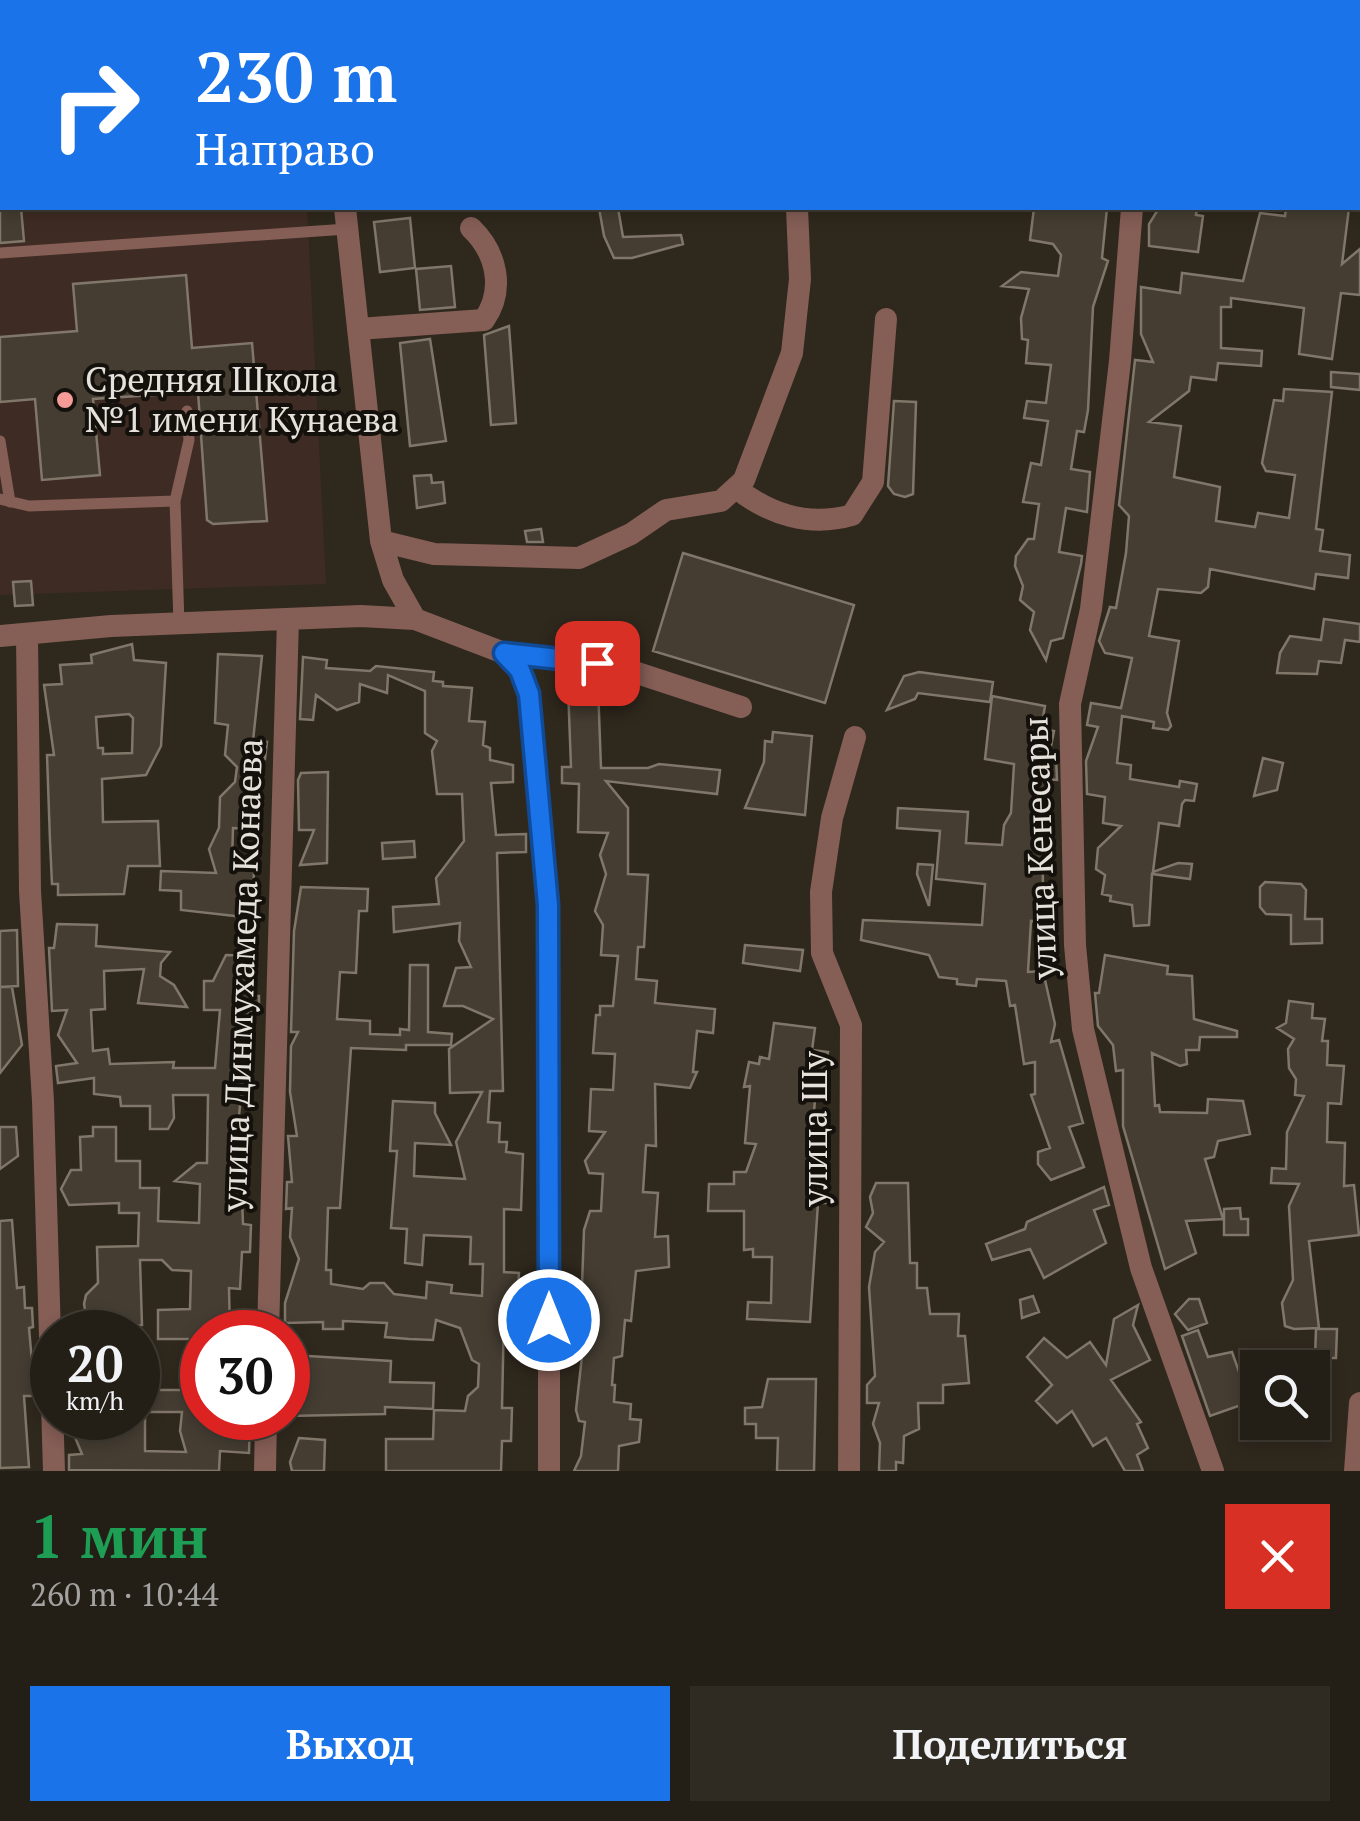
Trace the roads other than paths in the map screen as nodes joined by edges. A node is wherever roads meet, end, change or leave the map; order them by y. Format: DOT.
graph roads {
  1 [pos="797,210"];
  2 [pos="1132,210"];
  3 [pos="346,218"];
  4 [pos="471,228"];
  5 [pos="0,253"];
  6 [pos="886,320"];
  7 [pos="358,329"];
  8 [pos="187,411"];
  9 [pos="0,442"];
  10 [pos="736,488"];
  11 [pos="5,500"];
  12 [pos="175,501"];
  13 [pos="381,541"];
  14 [pos="415,619"];
  15 [pos="288,620"];
  16 [pos="179,624"];
  17 [pos="0,636"];
  18 [pos="27,636"];
  19 [pos="504,653"];
  20 [pos="741,708"];
  21 [pos="854,737"];
  22 [pos="269,1310"];
  23 [pos="1360,1402"];
  24 [pos="266,1440"];
  25 [pos="54,1471"];
  26 [pos="265,1471"];
  27 [pos="549,1471"];
  28 [pos="849,1471"];
  29 [pos="1214,1471"];
  30 [pos="1355,1471"];
  1 -- 10 [label="street"];
  2 -- 29 [label="street, улица Кенесары"];
  3 -- 5 [label="lane"];
  3 -- 7 [label="street"];
  4 -- 7 [label="street"];
  6 -- 10 [label="street"];
  7 -- 13 [label="street"];
  8 -- 12 [label="lane"];
  9 -- 11 [label="lane"];
  10 -- 13 [label="street"];
  11 -- 12 [label="lane"];
  12 -- 16 [label="lane"];
  13 -- 14 [label="street"];
  14 -- 15 [label="street"];
  14 -- 19 [label="street"];
  15 -- 16 [label="street"];
  15 -- 22 [label="street, улица Динмухамеда Конаева"];
  16 -- 18 [label="street"];
  17 -- 18 [label="street"];
  18 -- 25 [label="street"];
  19 -- 20 [label="street"];
  19 -- 27 [label="street"];
  21 -- 28 [label="street, улица Шу"];
  23 -- 30 [label="street"];
  24 -- 26 [label="street"];
}
